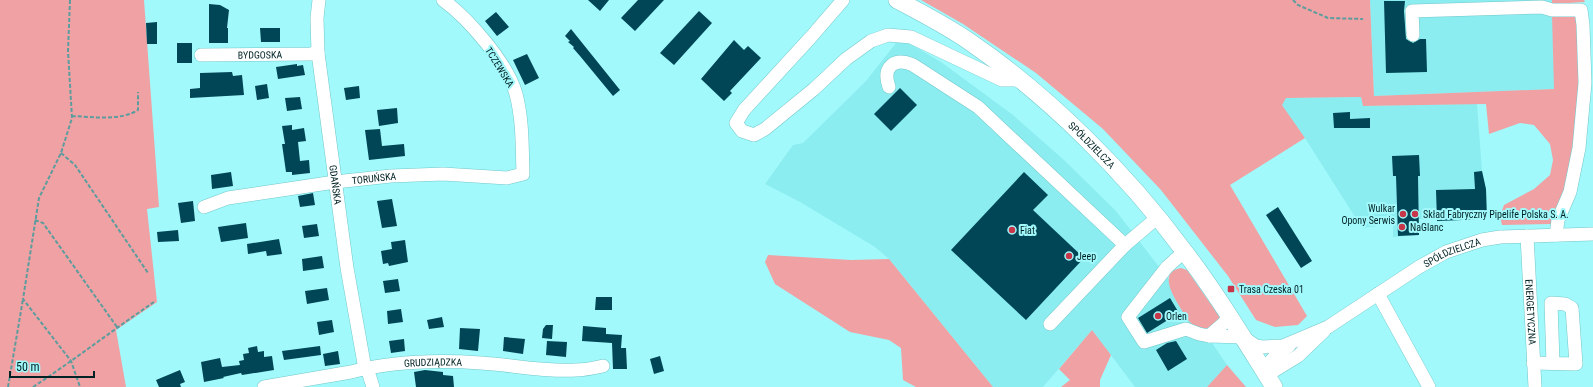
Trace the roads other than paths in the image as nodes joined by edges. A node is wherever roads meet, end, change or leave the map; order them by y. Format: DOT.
graph roads {
  1 [pos="319,0"];
  2 [pos="443,0"];
  3 [pos="843,0"];
  4 [pos="897,0"];
  5 [pos="1413,35"];
  6 [pos="318,53"];
  7 [pos="202,55"];
  8 [pos="1020,80"];
  9 [pos="889,87"];
  10 [pos="523,174"];
  11 [pos="335,182"];
  12 [pos="204,207"];
  13 [pos="1158,216"];
  14 [pos="1593,234"];
  15 [pos="1556,235"];
  16 [pos="1527,236"];
  17 [pos="1125,245"];
  18 [pos="1185,251"];
  19 [pos="1378,294"];
  20 [pos="1229,316"];
  21 [pos="1050,324"];
  22 [pos="1328,327"];
  23 [pos="1209,336"];
  24 [pos="1242,337"];
  25 [pos="1293,342"];
  26 [pos="1533,363"];
  27 [pos="1553,364"];
  28 [pos="603,366"];
  29 [pos="366,368"];
  30 [pos="1271,381"];
  31 [pos="264,387"];
  32 [pos="373,387"];
  33 [pos="1429,387"];
  34 [pos="1535,387"];
  1 -- 6 [label="street, GDAŃSKA"];
  2 -- 10 [label="street, TCZEWSKA"];
  3 -- 8 [label="street"];
  4 -- 8 [label="main road, SPÓŁDZIELCZA"];
  5 -- 15 [label="street"];
  6 -- 7 [label="street, BYDGOSKA"];
  6 -- 11 [label="street, GDAŃSKA"];
  8 -- 13 [label="main road, SPÓŁDZIELCZA"];
  9 -- 17 [label="street"];
  10 -- 11 [label="street, TORUŃSKA"];
  11 -- 12 [label="street, TORUŃSKA"];
  11 -- 29 [label="street, GDAŃSKA"];
  13 -- 17 [label="street"];
  13 -- 18 [label="main road, SPÓŁDZIELCZA"];
  14 -- 15 [label="street, SPÓŁDZIELCZA"];
  15 -- 16 [label="street, SPÓŁDZIELCZA"];
  16 -- 19 [label="street, SPÓŁDZIELCZA"];
  16 -- 26 [label="street, ENERGETYCZNA"];
  17 -- 21 [label="street"];
  18 -- 20 [label="main road, SPÓŁDZIELCZA"];
  18 -- 23 [label="street"];
  19 -- 22 [label="street, SPÓŁDZIELCZA"];
  19 -- 33 [label="street"];
  20 -- 23 [label="street"];
  20 -- 24 [label="main road, SPÓŁDZIELCZA"];
  22 -- 25 [label="street, SPÓŁDZIELCZA"];
  22 -- 30 [label="street, SPÓŁDZIELCZA"];
  23 -- 24 [label="street"];
  24 -- 25 [label="street, SPÓŁDZIELCZA"];
  24 -- 30 [label="main road, SPÓŁDZIELCZA"];
  25 -- 30 [label="street, SPÓŁDZIELCZA"];
  26 -- 27 [label="street"];
  26 -- 34 [label="street, ENERGETYCZNA"];
  28 -- 29 [label="street, GRUDZIĄDZKA"];
  29 -- 31 [label="street, GRUDZIĄDZKA"];
  29 -- 32 [label="street, GDAŃSKA"];
}
